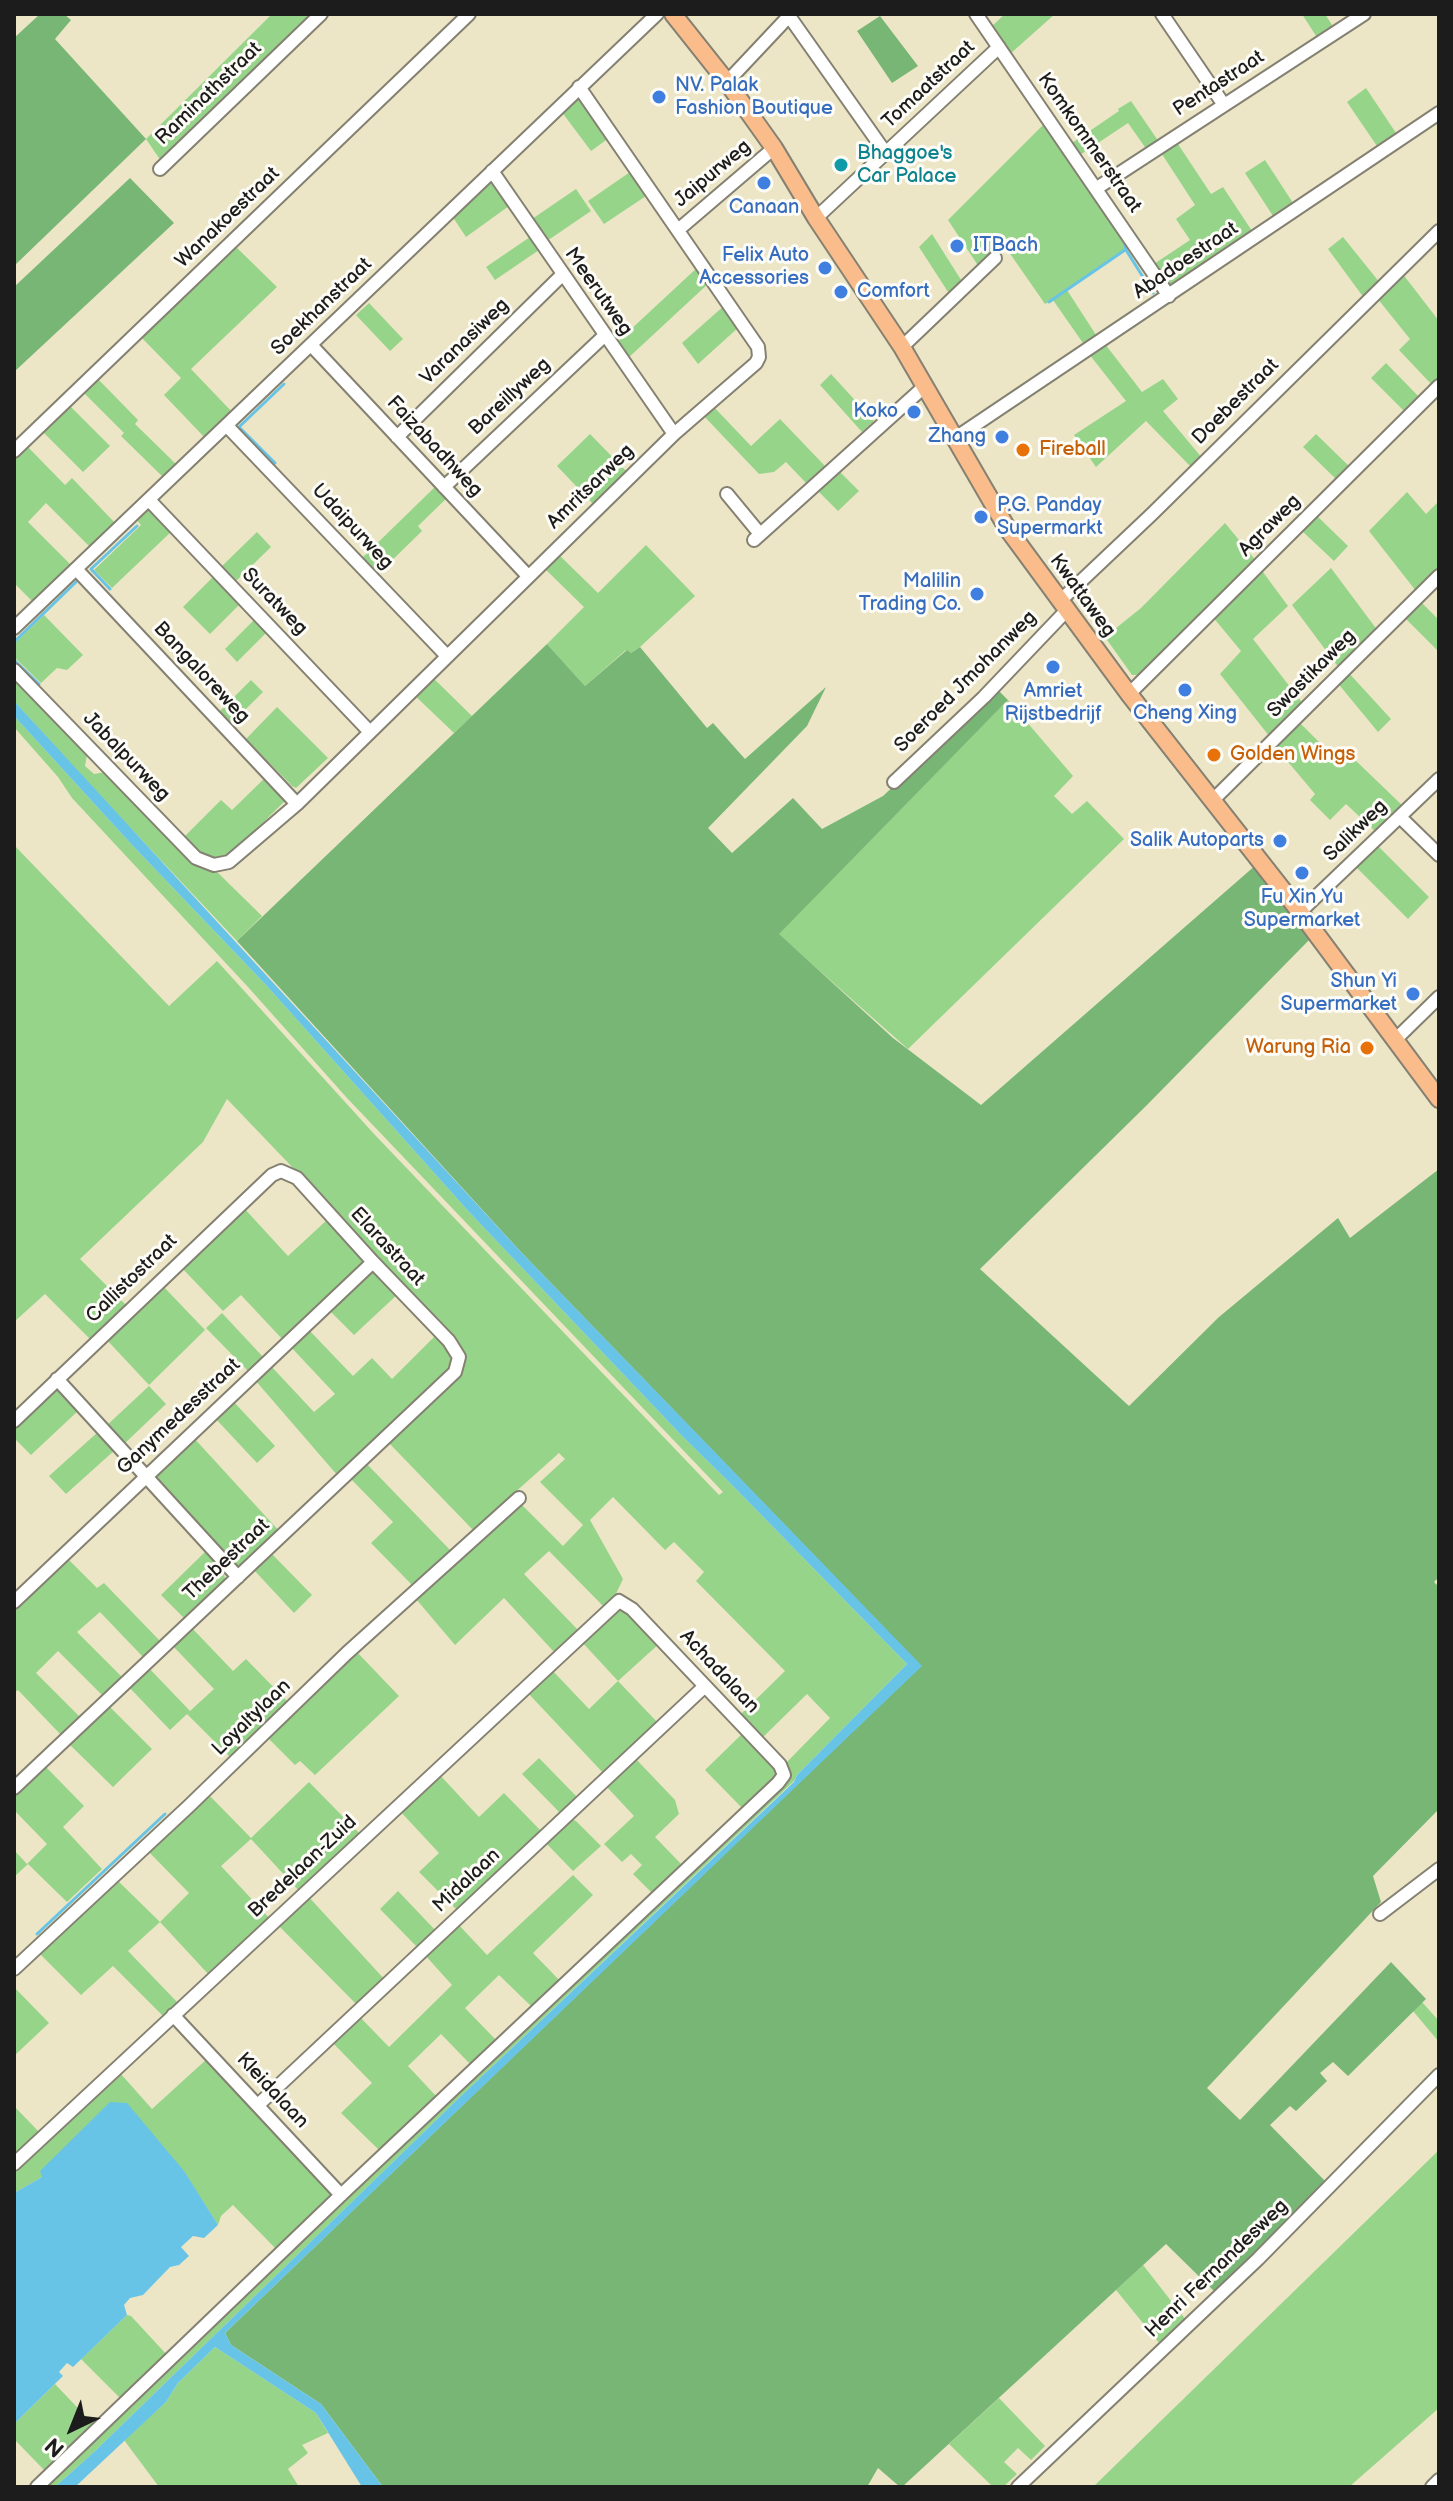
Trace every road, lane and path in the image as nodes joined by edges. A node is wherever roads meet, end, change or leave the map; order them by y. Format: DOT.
graph roads {
  1 [pos="321,14"];
  2 [pos="469,14"];
  3 [pos="657,14"];
  4 [pos="673,14"];
  5 [pos="976,14"];
  6 [pos="1162,14"];
  7 [pos="1364,14"];
  8 [pos="790,15"];
  9 [pos="999,47"];
  10 [pos="727,82"];
  11 [pos="579,87"];
  12 [pos="1224,105"];
  13 [pos="1439,113"];
  14 [pos="774,148"];
  15 [pos="885,152"];
  16 [pos="160,169"];
  17 [pos="492,171"];
  18 [pos="1097,188"];
  19 [pos="816,218"];
  20 [pos="678,230"];
  21 [pos="1439,231"];
  22 [pos="995,258"];
  23 [pos="562,275"];
  24 [pos="1169,296"];
  25 [pos="604,336"];
  26 [pos="311,345"];
  27 [pos="902,347"];
  28 [pos="925,386"];
  29 [pos="1439,386"];
  30 [pos="227,426"];
  31 [pos="674,434"];
  32 [pos="397,437"];
  33 [pos="954,439"];
  34 [pos="14,451"];
  35 [pos="444,487"];
  36 [pos="727,494"];
  37 [pos="149,500"];
  38 [pos="77,570"];
  39 [pos="528,576"];
  40 [pos="1439,576"];
  41 [pos="1063,605"];
  42 [pos="14,628"];
  43 [pos="447,656"];
  44 [pos="14,670"];
  45 [pos="1129,694"];
  46 [pos="369,731"];
  47 [pos="1439,779"];
  48 [pos="894,782"];
  49 [pos="1213,800"];
  50 [pos="297,804"];
  51 [pos="1400,817"];
  52 [pos="1439,855"];
  53 [pos="214,865"];
  54 [pos="1300,912"];
  55 [pos="1439,997"];
  56 [pos="1395,1040"];
  57 [pos="1439,1099"];
  58 [pos="281,1171"];
  59 [pos="373,1262"];
  60 [pos="459,1357"];
  61 [pos="57,1379"];
  62 [pos="14,1421"];
  63 [pos="145,1477"];
  64 [pos="519,1498"];
  65 [pos="238,1577"];
  66 [pos="619,1601"];
  67 [pos="14,1602"];
  68 [pos="705,1686"];
  69 [pos="14,1788"];
  70 [pos="1439,1869"];
  71 [pos="1380,1914"];
  72 [pos="14,1969"];
  73 [pos="173,2015"];
  74 [pos="1439,2075"];
  75 [pos="258,2105"];
  76 [pos="14,2164"];
  77 [pos="341,2195"];
  78 [pos="1439,2480"];
  79 [pos="37,2487"];
  80 [pos="1018,2487"];
  81 [pos="1432,2487"];
  1 -- 16 [label="street, Raminathstraat"];
  2 -- 34 [label="street, Wanakoestraat"];
  3 -- 11 [label="street, Soekhanstraat"];
  4 -- 10 [label="main road, Kwattaweg"];
  5 -- 9 [label="street, Komkommerstraat"];
  6 -- 12 [label="street"];
  7 -- 12 [label="street, Pentastraat"];
  8 -- 10 [label="street"];
  8 -- 15 [label="street"];
  9 -- 15 [label="street, Tomaatstraat"];
  9 -- 18 [label="street, Komkommerstraat"];
  10 -- 14 [label="main road, Kwattaweg"];
  11 -- 17 [label="street, Soekhanstraat"];
  11 -- 20 [label="street, Amritsarweg"];
  12 -- 18 [label="street, Pentastraat"];
  13 -- 24 [label="street, Abadoestraat"];
  14 -- 19 [label="main road, Kwattaweg"];
  14 -- 20 [label="street, Jaipurweg"];
  15 -- 19 [label="street, Tomaatstraat"];
  17 -- 23 [label="street, Meerutweg"];
  17 -- 26 [label="street, Soekhanstraat"];
  18 -- 24 [label="street, Komkommerstraat"];
  19 -- 27 [label="main road, Kwattaweg"];
  20 -- 31 [label="street, Amritsarweg"];
  21 -- 41 [label="street, Doebestraat"];
  22 -- 27 [label="street"];
  23 -- 25 [label="street, Meerutweg"];
  23 -- 32 [label="street, Varanasiweg"];
  24 -- 33 [label="street, Abadoestraat"];
  25 -- 31 [label="street, Meerutweg"];
  25 -- 35 [label="street, Bareillyweg"];
  26 -- 30 [label="street, Soekhanstraat"];
  26 -- 32 [label="street, Faizabadhweg"];
  27 -- 28 [label="main road, Kwattaweg"];
  28 -- 33 [label="main road, Kwattaweg"];
  28 -- 36 [label="street"];
  29 -- 45 [label="street, Agraweg"];
  30 -- 37 [label="street, Soekhanstraat"];
  30 -- 43 [label="street, Udaipurweg"];
  31 -- 39 [label="street, Amritsarweg"];
  32 -- 35 [label="street, Faizabadhweg"];
  33 -- 41 [label="main road, Kwattaweg"];
  35 -- 39 [label="street, Faizabadhweg"];
  37 -- 38 [label="street, Soekhanstraat"];
  37 -- 46 [label="street, Suratweg"];
  38 -- 42 [label="street, Soekhanstraat"];
  38 -- 50 [label="street, Bangaloreweg"];
  39 -- 43 [label="street, Amritsarweg"];
  40 -- 49 [label="street, Swastikaweg"];
  41 -- 45 [label="main road, Kwattaweg"];
  41 -- 48 [label="street, Soeroed Jmohanweg"];
  43 -- 46 [label="street, Amritsarweg"];
  44 -- 53 [label="street, Jabalpurweg"];
  45 -- 49 [label="main road, Kwattaweg"];
  46 -- 50 [label="street, Amritsarweg"];
  47 -- 51 [label="street, Salikweg"];
  49 -- 54 [label="main road, Kwattaweg"];
  50 -- 53 [label="street, Amritsarweg"];
  51 -- 52 [label="street"];
  51 -- 54 [label="street, Salikweg"];
  54 -- 56 [label="main road, Kwattaweg"];
  55 -- 56 [label="street"];
  56 -- 57 [label="main road, Kwattaweg"];
  58 -- 59 [label="street, Elarastraat"];
  58 -- 61 [label="street, Callistostraat"];
  59 -- 60 [label="street, Elarastraat"];
  59 -- 63 [label="street, Ganymedesstraat"];
  60 -- 65 [label="street, Thebestraat"];
  61 -- 62 [label="street, Callistostraat"];
  61 -- 63 [label="street"];
  63 -- 65 [label="street"];
  63 -- 67 [label="street, Ganymedesstraat"];
  64 -- 72 [label="street, Loyaltylaan"];
  65 -- 69 [label="street, Thebestraat"];
  66 -- 68 [label="street, Achadalaan"];
  66 -- 73 [label="street, Bredelaan-Zuid"];
  68 -- 75 [label="street, Midalaan"];
  68 -- 77 [label="street, Achadalaan"];
  70 -- 71 [label="street"];
  73 -- 75 [label="street, Kleidalaan"];
  73 -- 76 [label="street, Bredelaan-Zuid"];
  74 -- 80 [label="street, Henri Fernandesweg"];
  75 -- 77 [label="street, Kleidalaan"];
  77 -- 79 [label="street"];
  78 -- 81 [label="street"];
}
